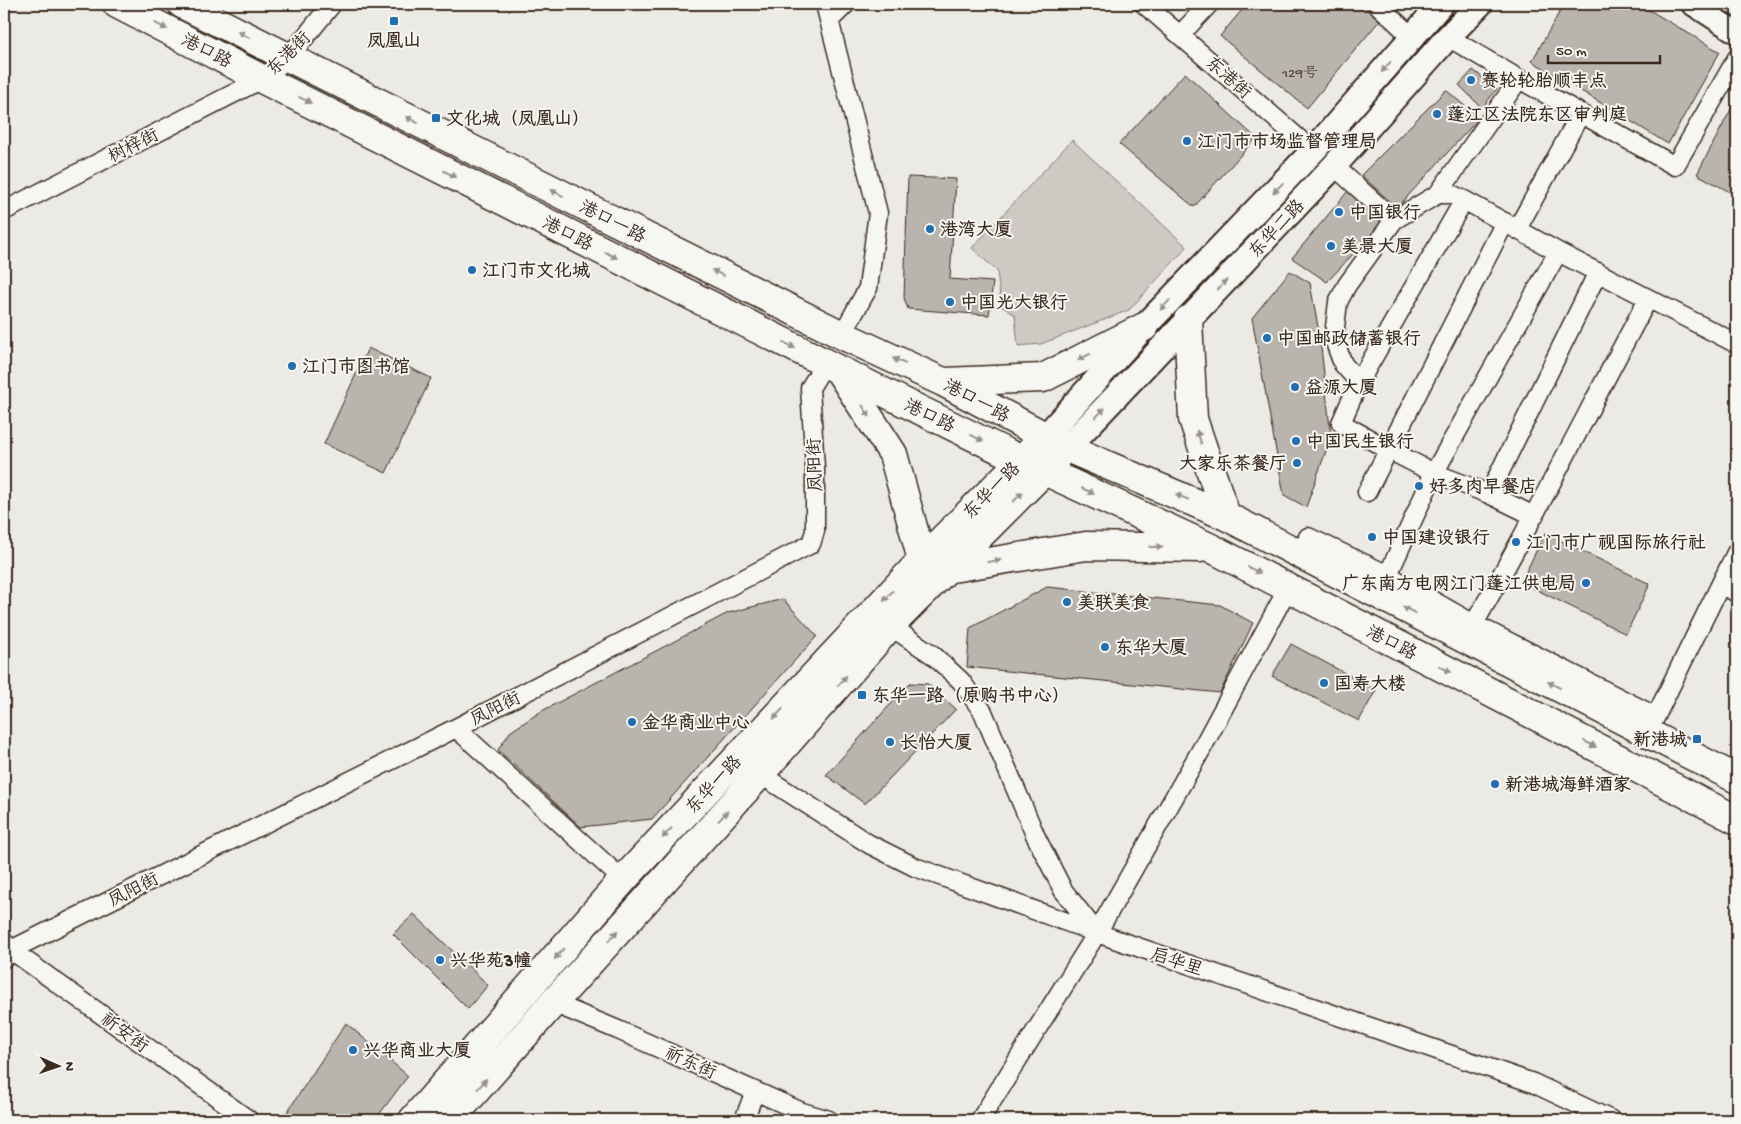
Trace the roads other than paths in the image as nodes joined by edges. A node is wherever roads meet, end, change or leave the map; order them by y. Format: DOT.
graph roads {
  1 [pos="117,4"];
  2 [pos="182,4"];
  3 [pos="332,4"];
  4 [pos="846,4"];
  5 [pos="1209,4"];
  6 [pos="1377,4"];
  7 [pos="1441,4"];
  8 [pos="1480,4"];
  9 [pos="1692,4"];
  10 [pos="1147,5"];
  11 [pos="828,12"];
  12 [pos="1737,33"];
  13 [pos="1180,35"];
  14 [pos="1412,37"];
  15 [pos="1448,37"];
  16 [pos="288,58"];
  17 [pos="1737,58"];
  18 [pos="262,79"];
  19 [pos="1519,80"];
  20 [pos="1581,114"];
  21 [pos="1313,151"];
  22 [pos="1334,166"];
  23 [pos="1438,194"];
  24 [pos="1464,200"];
  25 [pos="4,211"];
  26 [pos="1394,220"];
  27 [pos="1511,226"];
  28 [pos="1558,252"];
  29 [pos="1598,272"];
  30 [pos="762,295"];
  31 [pos="1648,299"];
  32 [pos="1188,320"];
  33 [pos="746,323"];
  34 [pos="1144,327"];
  35 [pos="842,335"];
  36 [pos="1737,344"];
  37 [pos="832,366"];
  38 [pos="943,382"];
  39 [pos="1359,382"];
  40 [pos="1056,443"];
  41 [pos="1388,450"];
  42 [pos="1032,466"];
  43 [pos="1434,473"];
  44 [pos="1366,492"];
  45 [pos="1489,494"];
  46 [pos="1226,516"];
  47 [pos="1534,516"];
  48 [pos="1308,537"];
  49 [pos="1270,538"];
  50 [pos="1211,548"];
  51 [pos="1737,551"];
  52 [pos="934,564"];
  53 [pos="1319,564"];
  54 [pos="1388,575"];
  55 [pos="1721,584"];
  56 [pos="1296,592"];
  57 [pos="1737,593"];
  58 [pos="890,626"];
  59 [pos="1469,631"];
  60 [pos="1651,725"];
  61 [pos="456,728"];
  62 [pos="760,774"];
  63 [pos="1737,779"];
  64 [pos="1737,820"];
  65 [pos="623,880"];
  66 [pos="1097,933"];
  67 [pos="6,950"];
  68 [pos="553,1003"];
  69 [pos="756,1091"];
  70 [pos="249,1120"];
  71 [pos="413,1120"];
  72 [pos="450,1120"];
  73 [pos="744,1120"];
  74 [pos="829,1120"];
  75 [pos="980,1120"];
  76 [pos="1611,1120"];
  1 -- 18 [label="main road, 港口路, one-way"];
  16 -- 2 [label="main road, 港口一路, one-way"];
  3 -- 16 [label="street, 东港街"];
  4 -- 11 [label="street"];
  5 -- 13 [label="street"];
  6 -- 14 [label="street"];
  7 -- 14 [label="main road, 东华二路"];
  8 -- 15 [label="main road, 东华二路"];
  9 -- 12 [label="street"];
  10 -- 13 [label="street, 东港街"];
  11 -- 35 [label="street"];
  13 -- 21 [label="street, 东港街"];
  14 -- 21 [label="main road, 东华二路, one-way"];
  15 -- 19 [label="street"];
  15 -- 22 [label="main road, 东华二路"];
  16 -- 18 [label="street, 东港街"];
  30 -- 16 [label="main road, 港口一路, one-way"];
  17 -- 20 [label="street"];
  18 -- 25 [label="street, 树梓街"];
  18 -- 33 [label="main road, 港口路, one-way"];
  19 -- 20 [label="street"];
  19 -- 23 [label="street"];
  20 -- 27 [label="street"];
  21 -- 34 [label="main road, 东华二路, one-way"];
  22 -- 26 [label="street"];
  32 -- 22 [label="main road, 东华二路, one-way"];
  23 -- 24 [label="street"];
  23 -- 26 [label="street"];
  24 -- 27 [label="street"];
  24 -- 39 [label="street"];
  26 -- 39 [label="street"];
  27 -- 28 [label="street"];
  27 -- 41 [label="street"];
  28 -- 29 [label="street"];
  28 -- 43 [label="street"];
  29 -- 31 [label="street"];
  29 -- 45 [label="street"];
  30 -- 33 [label="main road"];
  30 -- 35 [label="main road, 港口一路"];
  31 -- 36 [label="street"];
  31 -- 47 [label="street"];
  40 -- 32 [label="main road, 东华二路, one-way"];
  46 -- 32 [label="main road, one-way"];
  33 -- 37 [label="main road, 港口路, one-way"];
  34 -- 38 [label="main road, one-way"];
  34 -- 40 [label="main road, 东华二路"];
  38 -- 35 [label="main road, 港口一路, one-way"];
  37 -- 42 [label="main road, 港口路, one-way"];
  37 -- 52 [label="main road, one-way"];
  37 -- 61 [label="street, 凤阳街"];
  38 -- 40 [label="main road, 港口一路"];
  39 -- 41 [label="street"];
  40 -- 42 [label="main road, 东华一路"];
  46 -- 40 [label="main road, 港口路, one-way"];
  41 -- 43 [label="street"];
  41 -- 44 [label="street"];
  42 -- 50 [label="main road, 港口路, one-way"];
  42 -- 52 [label="main road, 东华一路"];
  43 -- 45 [label="street"];
  43 -- 54 [label="street"];
  45 -- 47 [label="street"];
  46 -- 49 [label="main road, 港口路"];
  47 -- 59 [label="street"];
  48 -- 49 [label="main road"];
  48 -- 54 [label="street"];
  49 -- 53 [label="main road, 港口路"];
  52 -- 50 [label="main road, one-way"];
  50 -- 56 [label="main road, 港口路, one-way"];
  51 -- 55 [label="street"];
  52 -- 58 [label="main road, 东华一路"];
  52 -- 65 [label="main road, 东华一路, one-way"];
  53 -- 56 [label="main road"];
  59 -- 53 [label="main road, 港口路, one-way"];
  54 -- 59 [label="street"];
  55 -- 57 [label="street"];
  55 -- 60 [label="street"];
  56 -- 64 [label="main road, 港口路, one-way"];
  56 -- 66 [label="street"];
  62 -- 58 [label="main road, 东华一路, one-way"];
  58 -- 66 [label="street"];
  59 -- 60 [label="main road, 港口路"];
  60 -- 63 [label="main road, 港口路"];
  61 -- 65 [label="street"];
  61 -- 67 [label="street, 凤阳街"];
  62 -- 66 [label="street, 启华里"];
  68 -- 62 [label="main road, 东华一路, one-way"];
  65 -- 71 [label="main road, 东华一路, one-way"];
  66 -- 75 [label="street"];
  66 -- 76 [label="street, 启华里"];
  67 -- 70 [label="street, 祈安街"];
  68 -- 69 [label="street, 祈东街"];
  72 -- 68 [label="main road, 东华一路, one-way"];
  69 -- 73 [label="street"];
  69 -- 74 [label="street, 祈东街"];
}
